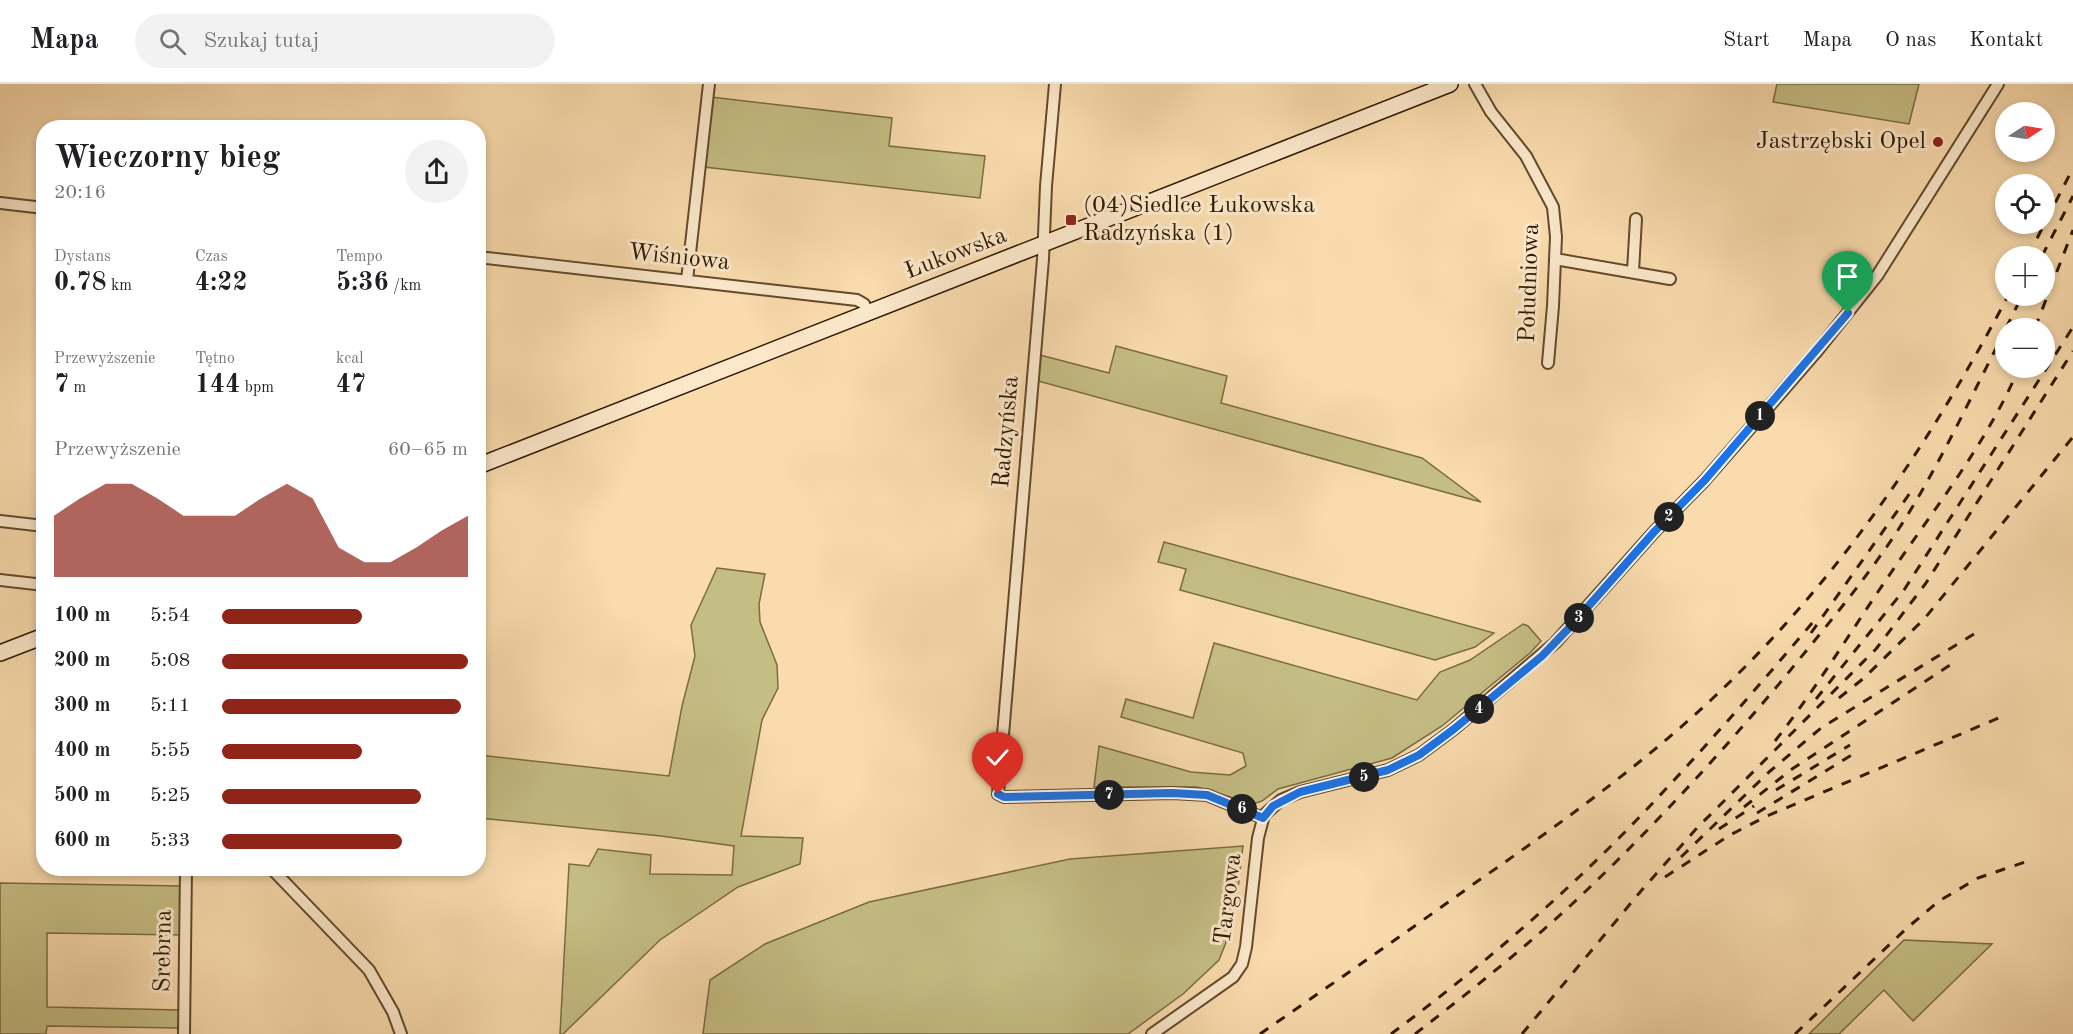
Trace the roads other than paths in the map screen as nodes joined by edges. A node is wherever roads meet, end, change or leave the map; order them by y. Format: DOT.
graph roads {
  1 [pos="709,84"];
  2 [pos="1055,84"];
  3 [pos="1450,84"];
  4 [pos="1475,84"];
  5 [pos="1998,84"];
  6 [pos="0,204"];
  7 [pos="36,207"];
  8 [pos="1636,219"];
  9 [pos="1043,244"];
  10 [pos="486,258"];
  11 [pos="1555,259"];
  12 [pos="1633,271"];
  13 [pos="1670,279"];
  14 [pos="687,280"];
  15 [pos="868,312"];
  16 [pos="1548,363"];
  17 [pos="486,463"];
  18 [pos="0,520"];
  19 [pos="36,525"];
  20 [pos="0,580"];
  21 [pos="36,584"];
  22 [pos="36,639"];
  23 [pos="0,653"];
  24 [pos="1263,818"];
  25 [pos="186,876"];
  26 [pos="280,876"];
  27 [pos="184,1034"];
  28 [pos="401,1034"];
  29 [pos="1152,1034"];
  1 -- 14 [label="street"];
  2 -- 9 [label="street, Radzyńska"];
  3 -- 9 [label="main road, Łukowska"];
  4 -- 11 [label="street, Południowa"];
  5 -- 24 [label="street"];
  6 -- 7 [label="street"];
  8 -- 12 [label="street"];
  9 -- 15 [label="main road, Łukowska"];
  9 -- 24 [label="street, Radzyńska"];
  10 -- 14 [label="street, Wiśniowa"];
  11 -- 12 [label="street"];
  11 -- 16 [label="street, Południowa"];
  12 -- 13 [label="street"];
  14 -- 15 [label="street, Wiśniowa"];
  15 -- 17 [label="main road, Łukowska"];
  18 -- 19 [label="street"];
  20 -- 21 [label="street"];
  22 -- 23 [label="main road"];
  24 -- 29 [label="street, Targowa"];
  25 -- 27 [label="street, Srebrna"];
  26 -- 28 [label="street"];
}
